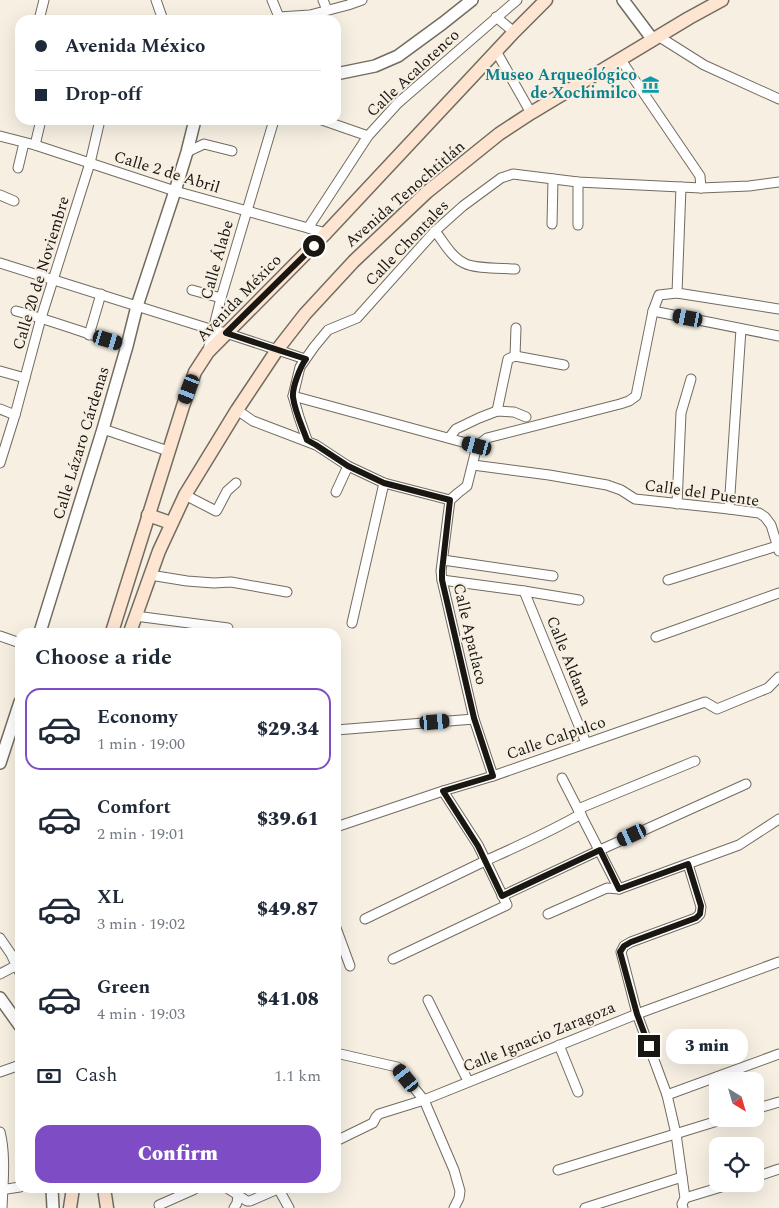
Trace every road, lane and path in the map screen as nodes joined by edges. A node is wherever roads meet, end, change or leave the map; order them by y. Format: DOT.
graph roads {
  1 [pos="44,0"];
  2 [pos="156,0"];
  3 [pos="272,0"];
  4 [pos="323,0"];
  5 [pos="472,0"];
  6 [pos="517,0"];
  7 [pos="546,0"];
  8 [pos="623,0"];
  9 [pos="722,0"];
  10 [pos="359,1"];
  11 [pos="328,10"];
  12 [pos="40,15"];
  13 [pos="161,15"];
  14 [pos="277,15"];
  15 [pos="310,15"];
  16 [pos="496,18"];
  17 [pos="514,32"];
  18 [pos="656,38"];
  19 [pos="496,51"];
  20 [pos="620,60"];
  21 [pos="341,73"];
  22 [pos="779,100"];
  23 [pos="531,113"];
  24 [pos="40,125"];
  25 [pos="99,125"];
  26 [pos="194,125"];
  27 [pos="273,125"];
  28 [pos="336,125"];
  29 [pos="0,136"];
  30 [pos="368,136"];
  31 [pos="24,143"];
  32 [pos="35,145"];
  33 [pos="232,151"];
  34 [pos="187,152"];
  35 [pos="90,163"];
  36 [pos="18,168"];
  37 [pos="553,179"];
  38 [pos="578,182"];
  39 [pos="779,182"];
  40 [pos="681,188"];
  41 [pos="701,188"];
  42 [pos="176,191"];
  43 [pos="0,196"];
  44 [pos="14,200"];
  45 [pos="247,211"];
  46 [pos="552,224"];
  47 [pos="578,225"];
  48 [pos="308,228"];
  49 [pos="435,231"];
  50 [pos="326,233"];
  51 [pos="0,263"];
  52 [pos="515,269"];
  53 [pos="53,279"];
  54 [pos="192,290"];
  55 [pos="676,293"];
  56 [pos="101,294"];
  57 [pos="221,298"];
  58 [pos="137,306"];
  59 [pos="779,309"];
  60 [pos="16,311"];
  61 [pos="653,311"];
  62 [pos="41,318"];
  63 [pos="516,328"];
  64 [pos="741,329"];
  65 [pos="213,330"];
  66 [pos="226,333"];
  67 [pos="89,335"];
  68 [pos="779,336"];
  69 [pos="127,346"];
  70 [pos="277,350"];
  71 [pos="208,352"];
  72 [pos="515,356"];
  73 [pos="306,359"];
  74 [pos="564,365"];
  75 [pos="0,371"];
  76 [pos="25,378"];
  77 [pos="692,379"];
  78 [pos="293,396"];
  79 [pos="0,409"];
  80 [pos="237,410"];
  81 [pos="497,412"];
  82 [pos="15,415"];
  83 [pos="526,417"];
  84 [pos="103,428"];
  85 [pos="449,438"];
  86 [pos="307,440"];
  87 [pos="477,446"];
  88 [pos="168,451"];
  89 [pos="0,463"];
  90 [pos="473,465"];
  91 [pos="348,466"];
  92 [pos="236,483"];
  93 [pos="384,483"];
  94 [pos="336,492"];
  95 [pos="185,495"];
  96 [pos="450,500"];
  97 [pos="677,504"];
  98 [pos="729,509"];
  99 [pos="148,515"];
  100 [pos="171,523"];
  101 [pos="776,532"];
  102 [pos="139,545"];
  103 [pos="778,548"];
  104 [pos="159,551"];
  105 [pos="443,560"];
  106 [pos="150,575"];
  107 [pos="553,576"];
  108 [pos="442,580"];
  109 [pos="668,580"];
  110 [pos="524,591"];
  111 [pos="287,592"];
  112 [pos="779,593"];
  113 [pos="579,600"];
  114 [pos="135,616"];
  115 [pos="352,623"];
  116 [pos="41,628"];
  117 [pos="113,628"];
  118 [pos="131,628"];
  119 [pos="228,628"];
  120 [pos="0,636"];
  121 [pos="656,637"];
  122 [pos="15,641"];
  123 [pos="779,677"];
  124 [pos="15,717"];
  125 [pos="474,718"];
  126 [pos="341,730"];
  127 [pos="586,743"];
  128 [pos="694,761"];
  129 [pos="0,762"];
  130 [pos="493,776"];
  131 [pos="562,778"];
  132 [pos="746,784"];
  133 [pos="443,791"];
  134 [pos="579,812"];
  135 [pos="779,819"];
  136 [pos="341,825"];
  137 [pos="600,850"];
  138 [pos="486,861"];
  139 [pos="688,864"];
  140 [pos="619,889"];
  141 [pos="502,896"];
  142 [pos="548,914"];
  143 [pos="365,919"];
  144 [pos="0,938"];
  145 [pos="341,942"];
  146 [pos="393,959"];
  147 [pos="779,962"];
  148 [pos="15,963"];
  149 [pos="350,966"];
  150 [pos="15,970"];
  151 [pos="0,974"];
  152 [pos="0,998"];
  153 [pos="428,1000"];
  154 [pos="637,1014"];
  155 [pos="15,1019"];
  156 [pos="559,1045"];
  157 [pos="341,1054"];
  158 [pos="779,1054"];
  159 [pos="15,1067"];
  160 [pos="0,1072"];
  161 [pos="468,1082"];
  162 [pos="578,1092"];
  163 [pos="667,1095"];
  164 [pos="424,1100"];
  165 [pos="779,1102"];
  166 [pos="764,1106"];
  167 [pos="709,1124"];
  168 [pos="0,1132"];
  169 [pos="676,1134"];
  170 [pos="341,1138"];
  171 [pos="779,1169"];
  172 [pos="558,1170"];
  173 [pos="764,1173"];
  174 [pos="682,1177"];
  175 [pos="15,1187"];
  176 [pos="1,1190"];
  177 [pos="709,1191"];
  178 [pos="52,1193"];
  179 [pos="72,1193"];
  180 [pos="74,1193"];
  181 [pos="105,1193"];
  182 [pos="186,1193"];
  183 [pos="235,1193"];
  184 [pos="268,1193"];
  185 [pos="282,1193"];
  186 [pos="238,1195"];
  187 [pos="685,1198"];
  188 [pos="159,1205"];
  189 [pos="2,1208"];
  190 [pos="53,1208"];
  191 [pos="70,1208"];
  192 [pos="75,1208"];
  193 [pos="107,1208"];
  194 [pos="234,1208"];
  195 [pos="289,1208"];
  196 [pos="454,1208"];
  197 [pos="584,1208"];
  198 [pos="683,1208"];
  1 -- 12 [label="street"];
  2 -- 13 [label="street"];
  3 -- 14 [label="street"];
  4 -- 11 [label="street"];
  5 -- 21 [label="street"];
  6 -- 16 [label="street, Calle Acalotenco"];
  7 -- 17 [label="main road, Avenida México"];
  8 -- 18 [label="street"];
  9 -- 18 [label="main road, Avenida Tenochtitlán"];
  10 -- 11 [label="street"];
  11 -- 15 [label="street"];
  16 -- 17 [label="street"];
  16 -- 30 [label="street, Calle Acalotenco"];
  17 -- 19 [label="main road, Avenida México"];
  18 -- 20 [label="main road, Avenida Tenochtitlán"];
  18 -- 22 [label="street"];
  19 -- 23 [label="street"];
  19 -- 50 [label="main road, Avenida México"];
  20 -- 23 [label="main road, Avenida Tenochtitlán"];
  20 -- 41 [label="street"];
  23 -- 70 [label="main road, Avenida Tenochtitlán"];
  24 -- 32 [label="street"];
  25 -- 35 [label="street, Calle 20 de Noviembre"];
  26 -- 34 [label="street, Calle Lázaro Cárdenas"];
  27 -- 45 [label="street, Calle Álabe"];
  28 -- 30 [label="street"];
  29 -- 31 [label="street, Calle 2 de Abril"];
  30 -- 48 [label="street, Calle Acalotenco"];
  31 -- 32 [label="street, Calle 2 de Abril"];
  31 -- 36 [label="street"];
  32 -- 35 [label="street, Calle 2 de Abril"];
  33 -- 34 [label="street"];
  34 -- 42 [label="street, Calle Lázaro Cárdenas"];
  35 -- 42 [label="street, Calle 2 de Abril"];
  35 -- 53 [label="street, Calle 20 de Noviembre"];
  37 -- 38 [label="street, Calle Chontales"];
  37 -- 46 [label="street"];
  37 -- 49 [label="street, Calle Chontales"];
  38 -- 40 [label="street, Calle Chontales"];
  38 -- 47 [label="street"];
  39 -- 41 [label="street, Calle Chontales"];
  40 -- 41 [label="street, Calle Chontales"];
  40 -- 55 [label="street"];
  42 -- 45 [label="street, Calle 2 de Abril"];
  42 -- 58 [label="street, Calle Lázaro Cárdenas"];
  43 -- 44 [label="street"];
  45 -- 48 [label="street, Calle 2 de Abril"];
  45 -- 57 [label="street, Calle Álabe"];
  48 -- 50 [label="street, Calle 2 de Abril"];
  49 -- 52 [label="street"];
  49 -- 73 [label="street, Calle Chontales"];
  50 -- 66 [label="main road, Avenida México"];
  51 -- 53 [label="street"];
  53 -- 56 [label="street"];
  53 -- 62 [label="street, Calle 20 de Noviembre"];
  54 -- 57 [label="street"];
  55 -- 59 [label="street"];
  55 -- 61 [label="street"];
  56 -- 58 [label="street"];
  56 -- 67 [label="street"];
  57 -- 65 [label="street, Calle Álabe"];
  58 -- 65 [label="street"];
  58 -- 69 [label="street, Calle Lázaro Cárdenas"];
  60 -- 62 [label="street"];
  61 -- 64 [label="street"];
  61 -- 87 [label="street"];
  62 -- 67 [label="street"];
  62 -- 76 [label="street, Calle 20 de Noviembre"];
  63 -- 72 [label="street"];
  64 -- 68 [label="street"];
  64 -- 98 [label="street"];
  65 -- 66 [label="street"];
  65 -- 71 [label="street, Calle Álabe"];
  66 -- 70 [label="street"];
  66 -- 71 [label="main road, Avenida México"];
  67 -- 69 [label="street"];
  69 -- 84 [label="street, Calle Lázaro Cárdenas"];
  70 -- 73 [label="street"];
  70 -- 80 [label="main road, Avenida Tenochtitlán"];
  71 -- 88 [label="main road, Avenida México"];
  72 -- 74 [label="street"];
  72 -- 81 [label="street"];
  73 -- 78 [label="street, Calle Chontales"];
  75 -- 76 [label="street"];
  76 -- 82 [label="street, Calle 20 de Noviembre"];
  77 -- 97 [label="street"];
  78 -- 85 [label="street"];
  78 -- 86 [label="street, Calle Chontales"];
  79 -- 82 [label="street"];
  80 -- 86 [label="street"];
  80 -- 95 [label="main road, Avenida Tenochtitlán"];
  81 -- 83 [label="street"];
  81 -- 85 [label="street"];
  82 -- 89 [label="street, Calle 20 de Noviembre"];
  84 -- 88 [label="street"];
  84 -- 116 [label="street, Calle Lázaro Cárdenas"];
  85 -- 87 [label="street"];
  86 -- 91 [label="street"];
  87 -- 90 [label="street"];
  88 -- 99 [label="main road, Avenida México"];
  90 -- 96 [label="street"];
  90 -- 97 [label="street, Calle del Puente"];
  91 -- 93 [label="street"];
  91 -- 94 [label="street"];
  92 -- 95 [label="street"];
  93 -- 96 [label="street"];
  93 -- 115 [label="street"];
  95 -- 100 [label="main road, Avenida Tenochtitlán"];
  96 -- 105 [label="street, Calle Apatlaco"];
  97 -- 98 [label="street, Calle del Puente"];
  98 -- 101 [label="street, Calle del Puente"];
  99 -- 100 [label="main road"];
  99 -- 102 [label="main road, Avenida México"];
  100 -- 104 [label="main road, Avenida Tenochtitlán"];
  101 -- 103 [label="street"];
  102 -- 104 [label="main road"];
  102 -- 117 [label="main road, Avenida México"];
  103 -- 109 [label="street"];
  104 -- 106 [label="main road, Avenida Tenochtitlán"];
  105 -- 107 [label="street"];
  105 -- 108 [label="street, Calle Apatlaco"];
  106 -- 111 [label="street"];
  106 -- 114 [label="main road, Avenida Tenochtitlán"];
  108 -- 110 [label="street"];
  108 -- 125 [label="street, Calle Apatlaco"];
  110 -- 113 [label="street"];
  110 -- 127 [label="street, Calle Aldama"];
  112 -- 121 [label="street"];
  114 -- 118 [label="main road, Avenida Tenochtitlán"];
  114 -- 119 [label="street"];
  120 -- 122 [label="street"];
  123 -- 127 [label="street, Calle Calpulco"];
  124 -- 129 [label="street"];
  125 -- 126 [label="street"];
  125 -- 130 [label="street, Calle Apatlaco"];
  127 -- 130 [label="street, Calle Calpulco"];
  128 -- 134 [label="street"];
  130 -- 133 [label="street, Calle Calpulco"];
  131 -- 134 [label="street"];
  132 -- 137 [label="street"];
  133 -- 136 [label="street, Calle Calpulco"];
  133 -- 138 [label="street"];
  134 -- 137 [label="street"];
  134 -- 138 [label="street"];
  135 -- 139 [label="street"];
  137 -- 140 [label="street"];
  137 -- 141 [label="street"];
  138 -- 141 [label="street"];
  138 -- 143 [label="street"];
  139 -- 140 [label="street"];
  139 -- 154 [label="street"];
  140 -- 142 [label="street"];
  141 -- 146 [label="street"];
  144 -- 148 [label="street"];
  145 -- 149 [label="street"];
  147 -- 154 [label="street, Calle Ignacio Zaragoza"];
  150 -- 151 [label="street"];
  152 -- 155 [label="street"];
  153 -- 161 [label="street"];
  154 -- 156 [label="street, Calle Ignacio Zaragoza"];
  154 -- 163 [label="street"];
  156 -- 161 [label="street, Calle Ignacio Zaragoza"];
  156 -- 162 [label="street"];
  157 -- 164 [label="street"];
  158 -- 163 [label="street"];
  159 -- 160 [label="street"];
  161 -- 164 [label="street, Calle Ignacio Zaragoza"];
  163 -- 169 [label="street"];
  164 -- 170 [label="street, Calle Ignacio Zaragoza"];
  164 -- 196 [label="street"];
  165 -- 166 [label="street"];
  167 -- 169 [label="street"];
  168 -- 176 [label="street"];
  169 -- 172 [label="street"];
  169 -- 174 [label="street"];
  171 -- 173 [label="street"];
  174 -- 187 [label="street"];
  174 -- 197 [label="street"];
  175 -- 176 [label="street"];
  176 -- 189 [label="street"];
  177 -- 187 [label="street"];
  178 -- 190 [label="street"];
  179 -- 191 [label="main road"];
  180 -- 192 [label="main road"];
  181 -- 193 [label="main road"];
  182 -- 188 [label="street"];
  183 -- 186 [label="street"];
  184 -- 186 [label="street"];
  185 -- 195 [label="street"];
  186 -- 194 [label="street"];
  187 -- 198 [label="street"];
}
